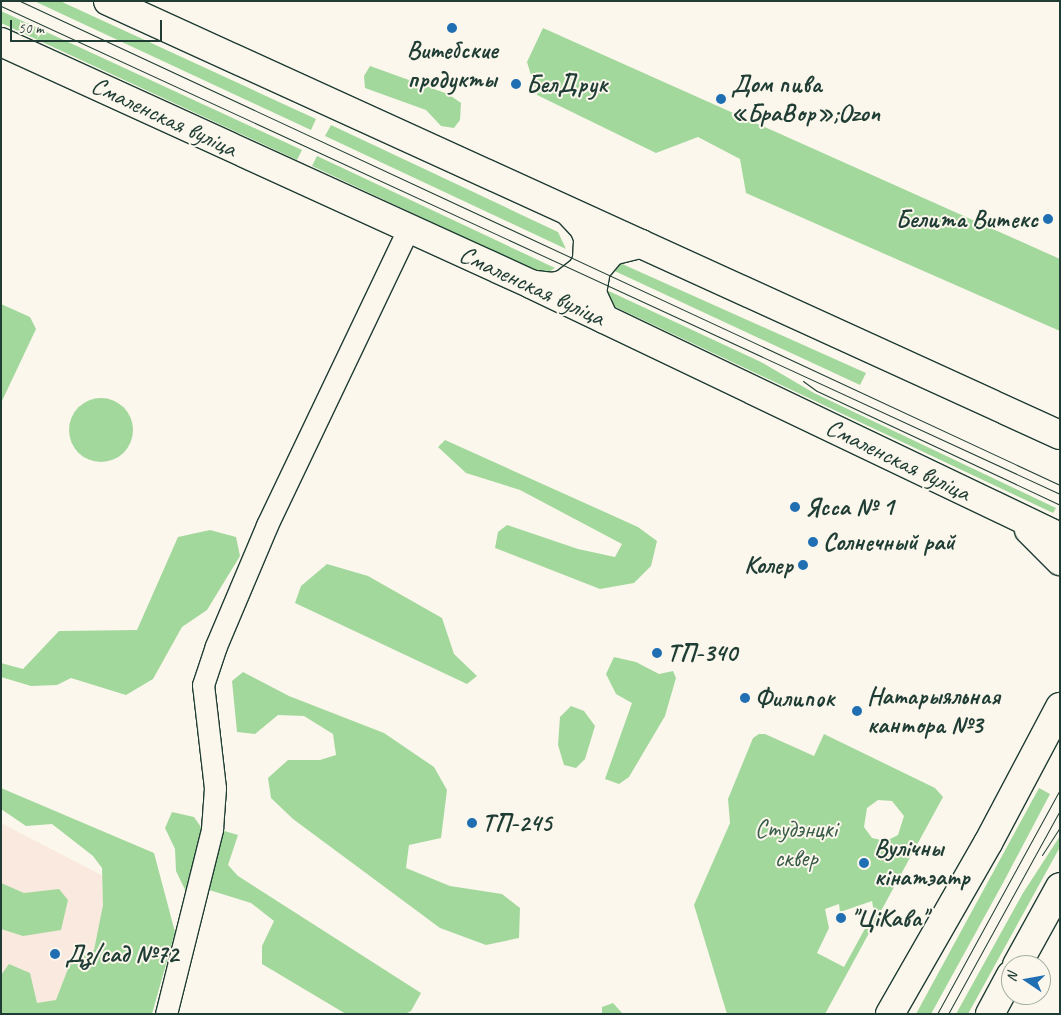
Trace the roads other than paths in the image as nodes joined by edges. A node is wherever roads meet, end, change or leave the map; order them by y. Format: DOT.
graph roads {
  1 [pos="108,1"];
  2 [pos="1,42"];
  3 [pos="569,212"];
  4 [pos="408,229"];
  5 [pos="641,244"];
  6 [pos="531,284"];
  7 [pos="604,319"];
  8 [pos="1052,428"];
  9 [pos="1011,514"];
  10 [pos="1060,537"];
  11 [pos="1060,561"];
  12 [pos="1060,707"];
  13 [pos="1060,887"];
  14 [pos="1023,955"];
  15 [pos="1001,994"];
  16 [pos="166,1014"];
  17 [pos="890,1014"];
  18 [pos="990,1014"];
  1 -- 3 [label="main road"];
  2 -- 4 [label="main road, Смаленская вуліца"];
  3 -- 5 [label="main road"];
  3 -- 6 [label="main road"];
  4 -- 6 [label="main road, Смаленская вуліца"];
  4 -- 16 [label="street"];
  5 -- 7 [label="main road"];
  5 -- 8 [label="main road"];
  6 -- 7 [label="main road, Смаленская вуліца"];
  7 -- 9 [label="main road, Смаленская вуліца"];
  9 -- 10 [label="main road, Смаленская вуліца"];
  9 -- 11 [label="main road"];
  12 -- 17 [label="main road"];
  13 -- 14 [label="main road"];
  15 -- 18 [label="main road"];
}
